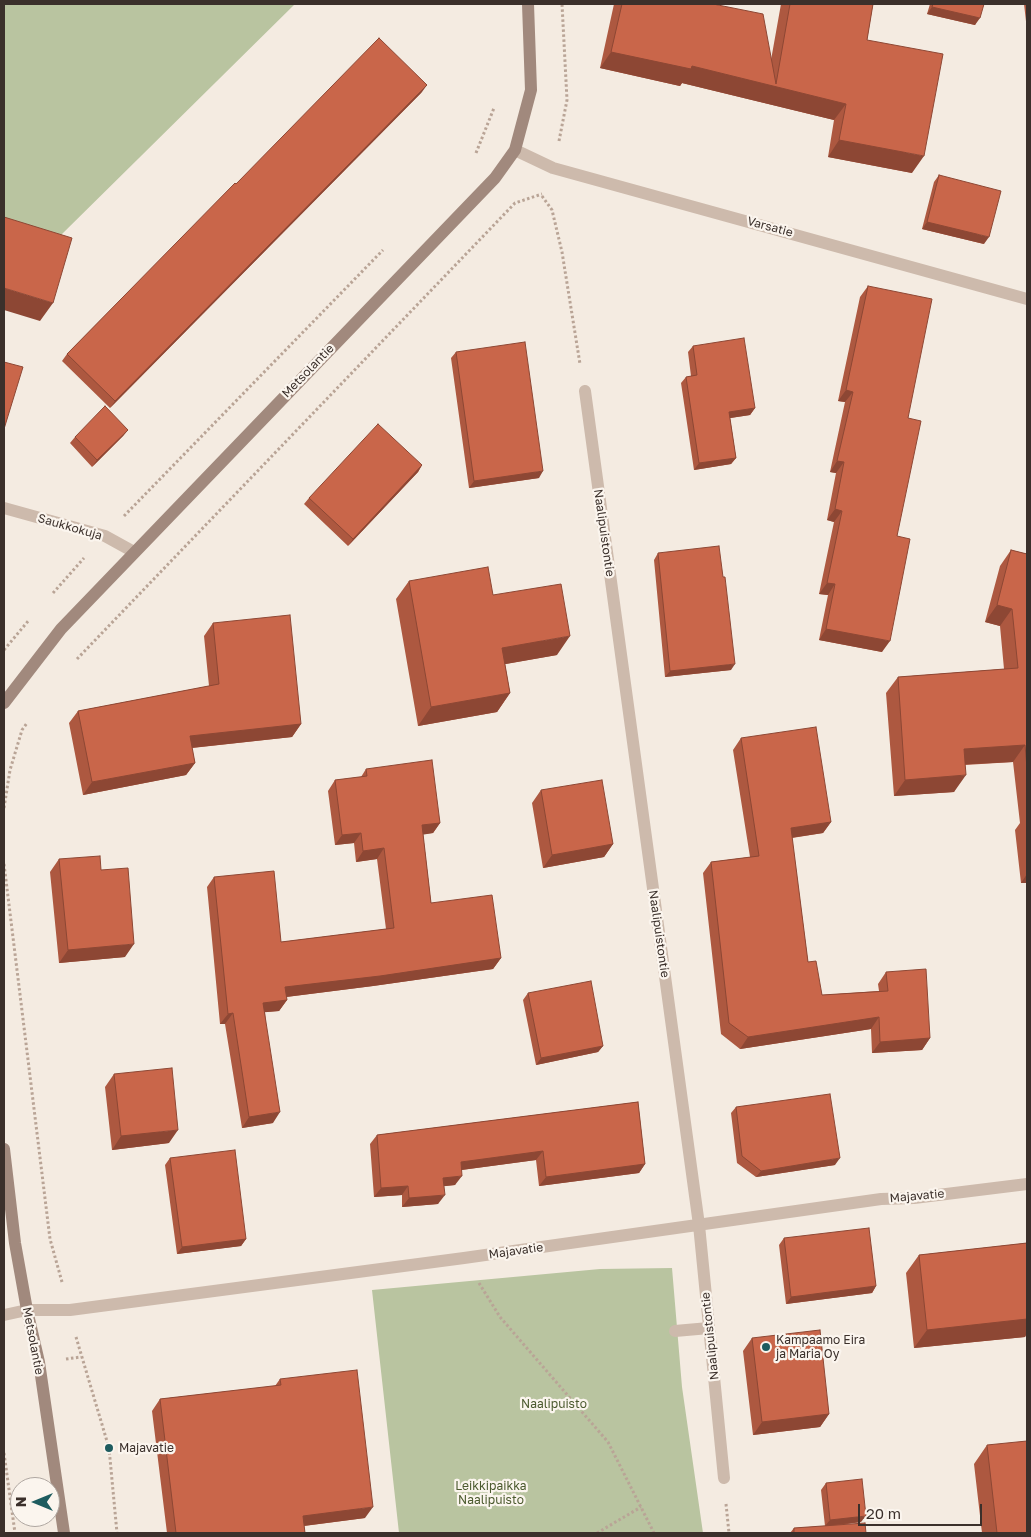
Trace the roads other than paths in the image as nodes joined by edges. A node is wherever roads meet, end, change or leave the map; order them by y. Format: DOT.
graph roads {
  1 [pos="528,4"];
  2 [pos="515,150"];
  3 [pos="1027,299"];
  4 [pos="585,391"];
  5 [pos="4,508"];
  6 [pos="134,552"];
  7 [pos="4,703"];
  8 [pos="4,1149"];
  9 [pos="1027,1184"];
  10 [pos="699,1225"];
  11 [pos="27,1310"];
  12 [pos="4,1314"];
  13 [pos="708,1328"];
  14 [pos="675,1331"];
  15 [pos="724,1478"];
  16 [pos="64,1533"];
  1 -- 2 [label="street, Metsolantie"];
  2 -- 3 [label="street, Varsatie"];
  2 -- 6 [label="street, Metsolantie"];
  4 -- 10 [label="street, Naalipuistontie"];
  5 -- 6 [label="street, Saukkokuja"];
  6 -- 7 [label="street, Metsolantie"];
  8 -- 11 [label="street, Metsolantie"];
  9 -- 10 [label="street, Majavatie"];
  10 -- 11 [label="street, Majavatie"];
  10 -- 13 [label="street, Naalipuistontie"];
  11 -- 12 [label="street, Majavatie"];
  11 -- 16 [label="street, Metsolantie"];
  13 -- 14 [label="street"];
  13 -- 15 [label="street, Naalipuistontie"];
}
